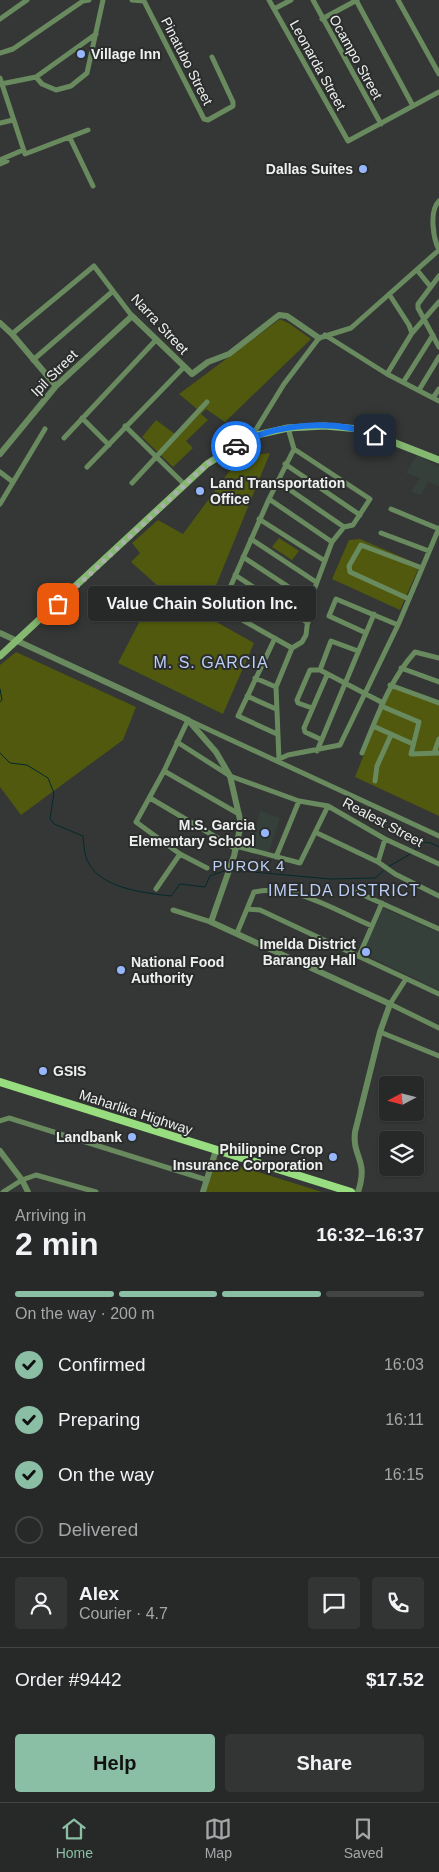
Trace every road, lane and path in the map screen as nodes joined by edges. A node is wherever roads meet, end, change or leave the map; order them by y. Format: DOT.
graph roads {
  1 [pos="27,0"];
  2 [pos="89,0"];
  3 [pos="103,0"];
  4 [pos="132,0"];
  5 [pos="269,0"];
  6 [pos="291,0"];
  7 [pos="313,0"];
  8 [pos="356,0"];
  9 [pos="398,0"];
  10 [pos="274,9"];
  11 [pos="322,18"];
  12 [pos="0,19"];
  13 [pos="97,34"];
  14 [pos="0,53"];
  15 [pos="212,57"];
  16 [pos="439,74"];
  17 [pos="36,77"];
  18 [pos="1,81"];
  19 [pos="439,92"];
  20 [pos="413,106"];
  21 [pos="12,120"];
  22 [pos="0,123"];
  23 [pos="380,124"];
  24 [pos="88,130"];
  25 [pos="70,138"];
  26 [pos="23,150"];
  27 [pos="0,160"];
  28 [pos="7,161"];
  29 [pos="0,164"];
  30 [pos="93,186"];
  31 [pos="439,201"];
  32 [pos="439,250"];
  33 [pos="416,270"];
  34 [pos="438,281"];
  35 [pos="430,286"];
  36 [pos="113,291"];
  37 [pos="388,294"];
  38 [pos="439,302"];
  39 [pos="132,316"];
  40 [pos="424,319"];
  41 [pos="0,322"];
  42 [pos="412,333"];
  43 [pos="12,334"];
  44 [pos="433,335"];
  45 [pos="321,336"];
  46 [pos="155,341"];
  47 [pos="439,347"];
  48 [pos="439,357"];
  49 [pos="34,360"];
  50 [pos="183,368"];
  51 [pos="387,374"];
  52 [pos="404,381"];
  53 [pos="56,386"];
  54 [pos="439,389"];
  55 [pos="418,390"];
  56 [pos="433,398"];
  57 [pos="439,401"];
  58 [pos="207,402"];
  59 [pos="82,418"];
  60 [pos="125,426"];
  61 [pos="288,428"];
  62 [pos="46,429"];
  63 [pos="252,436"];
  64 [pos="64,438"];
  65 [pos="109,445"];
  66 [pos="294,449"];
  67 [pos="0,454"];
  68 [pos="156,457"];
  69 [pos="439,460"];
  70 [pos="285,464"];
  71 [pos="87,467"];
  72 [pos="0,472"];
  73 [pos="278,481"];
  74 [pos="13,482"];
  75 [pos="132,483"];
  76 [pos="185,485"];
  77 [pos="269,499"];
  78 [pos="0,504"];
  79 [pos="391,509"];
  80 [pos="360,515"];
  81 [pos="259,520"];
  82 [pos="344,527"];
  83 [pos="439,529"];
  84 [pos="381,533"];
  85 [pos="250,539"];
  86 [pos="332,542"];
  87 [pos="429,551"];
  88 [pos="242,557"];
  89 [pos="325,561"];
  90 [pos="422,568"];
  91 [pos="235,575"];
  92 [pos="316,582"];
  93 [pos="409,599"];
  94 [pos="310,601"];
  95 [pos="374,614"];
  96 [pos="308,624"];
  97 [pos="398,624"];
  98 [pos="366,632"];
  99 [pos="0,633"];
  100 [pos="275,638"];
  101 [pos="18,642"];
  102 [pos="292,648"];
  103 [pos="358,652"];
  104 [pos="0,656"];
  105 [pos="439,658"];
  106 [pos="401,668"];
  107 [pos="320,670"];
  108 [pos="327,675"];
  109 [pos="255,678"];
  110 [pos="439,682"];
  111 [pos="344,683"];
  112 [pos="390,685"];
  113 [pos="276,687"];
  114 [pos="364,694"];
  115 [pos="247,696"];
  116 [pos="439,703"];
  117 [pos="382,704"];
  118 [pos="312,708"];
  119 [pos="276,709"];
  120 [pos="188,720"];
  121 [pos="373,726"];
  122 [pos="278,734"];
  123 [pos="391,735"];
  124 [pos="320,739"];
  125 [pos="439,739"];
  126 [pos="177,742"];
  127 [pos="413,744"];
  128 [pos="316,751"];
  129 [pos="362,753"];
  130 [pos="436,753"];
  131 [pos="278,760"];
  132 [pos="164,771"];
  133 [pos="230,776"];
  134 [pos="375,781"];
  135 [pos="150,798"];
  136 [pos="299,801"];
  137 [pos="328,806"];
  138 [pos="239,814"];
  139 [pos="316,833"];
  140 [pos="439,836"];
  141 [pos="386,839"];
  142 [pos="236,848"];
  143 [pos="180,854"];
  144 [pos="276,857"];
  145 [pos="378,862"];
  146 [pos="439,864"];
  147 [pos="207,868"];
  148 [pos="156,889"];
  149 [pos="352,890"];
  150 [pos="439,896"];
  151 [pos="382,903"];
  152 [pos="247,909"];
  153 [pos="173,910"];
  154 [pos="211,922"];
  155 [pos="372,926"];
  156 [pos="439,929"];
  157 [pos="237,933"];
  158 [pos="359,956"];
  159 [pos="406,979"];
  160 [pos="439,994"];
  161 [pos="390,1004"];
  162 [pos="439,1028"];
  163 [pos="380,1032"];
  164 [pos="439,1055"];
  165 [pos="0,1082"];
  166 [pos="0,1121"];
  167 [pos="216,1150"];
  168 [pos="0,1151"];
  169 [pos="22,1180"];
  170 [pos="207,1180"];
  171 [pos="3,1192"];
  172 [pos="28,1192"];
  173 [pos="96,1192"];
  174 [pos="203,1192"];
  175 [pos="351,1192"];
  176 [pos="358,1192"];
  1 -- 12 [label="street"];
  2 -- 14 [label="street"];
  3 -- 13 [label="street"];
  4 -- 15 [label="street, Pinatubo Street"];
  5 -- 10 [label="street, Leonarda Street"];
  6 -- 10 [label="street"];
  7 -- 11 [label="street, Ocampo Street"];
  8 -- 11 [label="street"];
  8 -- 20 [label="street"];
  9 -- 16 [label="street"];
  10 -- 23 [label="street, Leonarda Street"];
  11 -- 23 [label="street, Ocampo Street"];
  13 -- 17 [label="street"];
  13 -- 17 [label="street"];
  17 -- 18 [label="street"];
  18 -- 21 [label="street"];
  19 -- 20 [label="street"];
  20 -- 23 [label="street"];
  21 -- 22 [label="street"];
  21 -- 26 [label="street"];
  24 -- 25 [label="street"];
  25 -- 26 [label="street"];
  25 -- 30 [label="street"];
  26 -- 27 [label="street"];
  28 -- 29 [label="street"];
  31 -- 32 [label="street"];
  32 -- 33 [label="street"];
  33 -- 35 [label="street"];
  33 -- 37 [label="street"];
  34 -- 35 [label="street"];
  35 -- 40 [label="street"];
  36 -- 39 [label="street, Narra Street"];
  36 -- 43 [label="street, Narra Street"];
  36 -- 49 [label="street"];
  37 -- 42 [label="street"];
  37 -- 45 [label="street"];
  38 -- 40 [label="street"];
  39 -- 46 [label="street, Narra Street"];
  39 -- 53 [label="street, Ipil Street"];
  40 -- 42 [label="street"];
  40 -- 44 [label="street"];
  41 -- 43 [label="street"];
  42 -- 51 [label="street"];
  43 -- 49 [label="street"];
  44 -- 47 [label="street"];
  44 -- 52 [label="street"];
  45 -- 50 [label="street, Narra Street"];
  45 -- 51 [label="street"];
  45 -- 63 [label="street"];
  46 -- 50 [label="street, Narra Street"];
  46 -- 59 [label="street"];
  48 -- 55 [label="street"];
  49 -- 53 [label="street"];
  50 -- 60 [label="street"];
  51 -- 52 [label="street"];
  52 -- 55 [label="street"];
  53 -- 67 [label="street, Ipil Street"];
  54 -- 56 [label="street"];
  55 -- 56 [label="street"];
  56 -- 57 [label="street"];
  58 -- 68 [label="street"];
  59 -- 64 [label="street"];
  59 -- 65 [label="street"];
  60 -- 65 [label="street"];
  60 -- 68 [label="street"];
  61 -- 63 [label="main road"];
  61 -- 66 [label="street"];
  61 -- 69 [label="main road"];
  62 -- 74 [label="street"];
  63 -- 76 [label="main road"];
  65 -- 71 [label="street"];
  66 -- 70 [label="street"];
  66 -- 80 [label="street"];
  68 -- 75 [label="street"];
  68 -- 76 [label="street"];
  70 -- 73 [label="street"];
  70 -- 80 [label="street"];
  72 -- 74 [label="street"];
  73 -- 77 [label="street"];
  73 -- 82 [label="street"];
  74 -- 78 [label="street"];
  76 -- 101 [label="main road"];
  77 -- 81 [label="street"];
  77 -- 86 [label="street"];
  79 -- 83 [label="street"];
  80 -- 82 [label="street"];
  81 -- 85 [label="street"];
  81 -- 89 [label="street"];
  82 -- 86 [label="street"];
  83 -- 87 [label="street"];
  84 -- 87 [label="street"];
  85 -- 88 [label="street"];
  85 -- 92 [label="street"];
  86 -- 89 [label="street"];
  87 -- 90 [label="street"];
  88 -- 91 [label="street"];
  88 -- 94 [label="street"];
  89 -- 92 [label="street"];
  90 -- 93 [label="street"];
  90 -- 93 [label="street"];
  91 -- 96 [label="street"];
  91 -- 100 [label="street"];
  92 -- 94 [label="street"];
  93 -- 97 [label="street"];
  94 -- 96 [label="street"];
  95 -- 97 [label="street"];
  95 -- 98 [label="street"];
  95 -- 98 [label="street"];
  96 -- 102 [label="street"];
  97 -- 114 [label="street"];
  98 -- 103 [label="street"];
  99 -- 101 [label="street"];
  100 -- 102 [label="street"];
  100 -- 109 [label="street"];
  101 -- 104 [label="main road"];
  101 -- 120 [label="street"];
  102 -- 113 [label="street"];
  103 -- 107 [label="street"];
  103 -- 111 [label="street"];
  105 -- 106 [label="street"];
  106 -- 110 [label="street"];
  106 -- 112 [label="street"];
  107 -- 108 [label="street"];
  107 -- 118 [label="street"];
  108 -- 111 [label="street"];
  108 -- 118 [label="street"];
  109 -- 113 [label="street"];
  109 -- 115 [label="street"];
  111 -- 114 [label="street"];
  111 -- 124 [label="street"];
  112 -- 116 [label="street"];
  112 -- 117 [label="street"];
  113 -- 119 [label="street"];
  114 -- 117 [label="street"];
  114 -- 128 [label="street"];
  115 -- 119 [label="street"];
  115 -- 122 [label="street"];
  117 -- 121 [label="street"];
  117 -- 127 [label="street"];
  118 -- 124 [label="street"];
  119 -- 122 [label="street"];
  120 -- 126 [label="street"];
  120 -- 131 [label="street"];
  120 -- 133 [label="street"];
  121 -- 123 [label="street"];
  121 -- 129 [label="street"];
  122 -- 131 [label="street"];
  123 -- 127 [label="street"];
  123 -- 134 [label="street"];
  124 -- 128 [label="street"];
  125 -- 130 [label="street"];
  126 -- 132 [label="street"];
  126 -- 133 [label="street, Realest Street"];
  127 -- 130 [label="street"];
  128 -- 131 [label="street"];
  131 -- 140 [label="street"];
  132 -- 135 [label="street"];
  132 -- 138 [label="street"];
  133 -- 136 [label="street, Realest Street"];
  133 -- 138 [label="street"];
  135 -- 142 [label="street"];
  135 -- 143 [label="street"];
  136 -- 137 [label="street, Realest Street"];
  136 -- 144 [label="street"];
  137 -- 139 [label="street"];
  137 -- 141 [label="street, Realest Street"];
  138 -- 142 [label="street"];
  139 -- 144 [label="street"];
  139 -- 145 [label="street"];
  141 -- 145 [label="street"];
  141 -- 146 [label="street, Realest Street"];
  142 -- 144 [label="street"];
  142 -- 154 [label="street"];
  143 -- 147 [label="street"];
  143 -- 148 [label="street"];
  145 -- 150 [label="street"];
  149 -- 151 [label="street"];
  151 -- 155 [label="street"];
  151 -- 156 [label="street"];
  152 -- 155 [label="street"];
  152 -- 157 [label="street"];
  152 -- 158 [label="street"];
  153 -- 154 [label="street"];
  154 -- 157 [label="street"];
  155 -- 158 [label="street"];
  157 -- 161 [label="street"];
  158 -- 159 [label="street"];
  159 -- 160 [label="street"];
  159 -- 161 [label="street"];
  161 -- 162 [label="street"];
  161 -- 163 [label="street"];
  163 -- 164 [label="street"];
  163 -- 176 [label="street"];
  165 -- 167 [label="main road, Maharlika Highway"];
  166 -- 170 [label="street"];
  167 -- 170 [label="street"];
  167 -- 175 [label="main road, Maharlika Highway"];
  168 -- 169 [label="street"];
  169 -- 171 [label="street"];
  169 -- 172 [label="street"];
  169 -- 173 [label="street"];
  170 -- 174 [label="street"];
}
